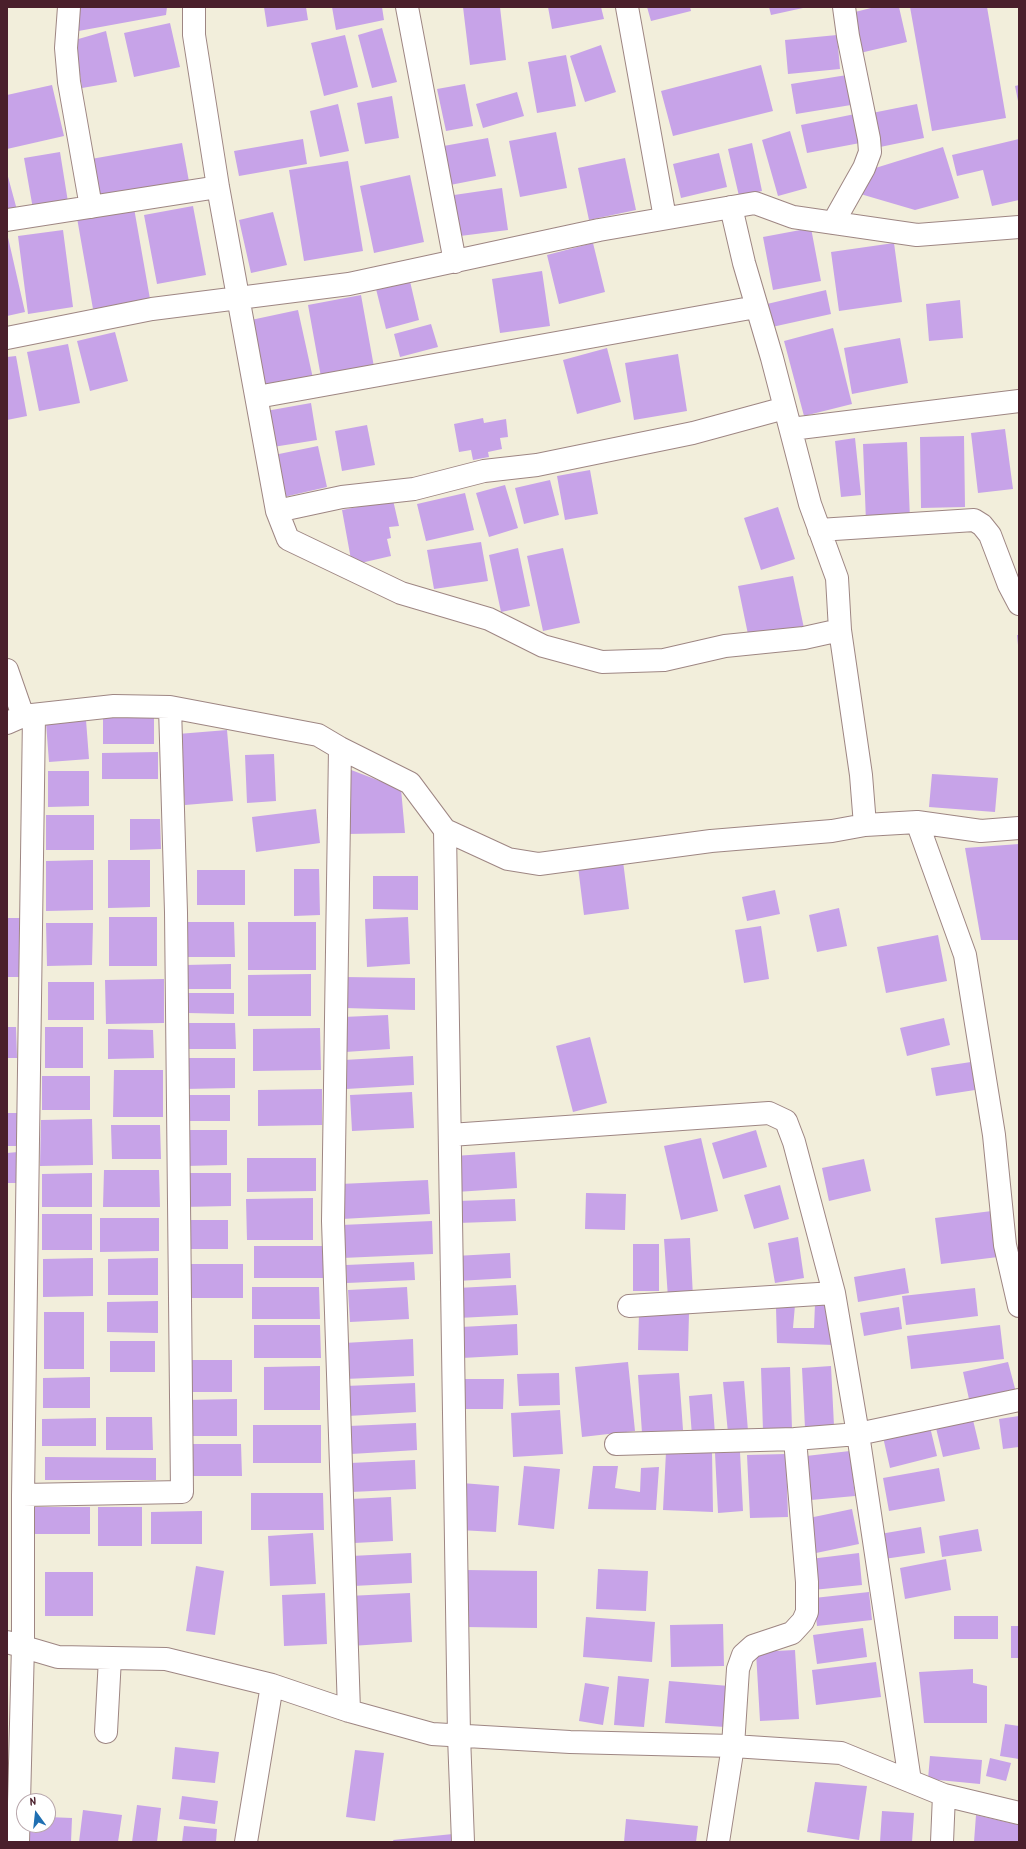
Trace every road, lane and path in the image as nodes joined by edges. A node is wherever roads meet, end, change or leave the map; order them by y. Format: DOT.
graph roads {
  1 [pos="69,7"];
  2 [pos="194,7"];
  3 [pos="407,7"];
  4 [pos="627,7"];
  5 [pos="844,7"];
  6 [pos="218,186"];
  7 [pos="91,207"];
  8 [pos="731,207"];
  9 [pos="664,218"];
  10 [pos="7,220"];
  11 [pos="833,223"];
  12 [pos="1019,227"];
  13 [pos="455,262"];
  14 [pos="238,297"];
  15 [pos="756,307"];
  16 [pos="7,338"];
  17 [pos="257,397"];
  18 [pos="1019,401"];
  19 [pos="785,408"];
  20 [pos="791,429"];
  21 [pos="277,510"];
  22 [pos="819,530"];
  23 [pos="1019,604"];
  24 [pos="840,630"];
  25 [pos="7,670"];
  26 [pos="170,707"];
  27 [pos="22,718"];
  28 [pos="340,748"];
  29 [pos="917,822"];
  30 [pos="865,825"];
  31 [pos="1019,828"];
  32 [pos="446,830"];
  33 [pos="450,1135"];
  34 [pos="834,1293"];
  35 [pos="629,1306"];
  36 [pos="1019,1306"];
  37 [pos="1019,1400"];
  38 [pos="858,1434"];
  39 [pos="794,1439"];
  40 [pos="616,1444"];
  41 [pos="23,1495"];
  42 [pos="15,1644"];
  43 [pos="110,1658"];
  44 [pos="272,1685"];
  45 [pos="349,1711"];
  46 [pos="106,1732"];
  47 [pos="459,1736"];
  48 [pos="733,1746"];
  49 [pos="910,1781"];
  50 [pos="944,1795"];
  51 [pos="1019,1814"];
  52 [pos="18,1842"];
  53 [pos="246,1842"];
  54 [pos="464,1842"];
  55 [pos="718,1842"];
  56 [pos="942,1842"];
  1 -- 7 [label="street"];
  2 -- 6 [label="street"];
  3 -- 13 [label="street"];
  4 -- 9 [label="street"];
  5 -- 11 [label="street"];
  6 -- 7 [label="street"];
  6 -- 14 [label="street"];
  7 -- 10 [label="street"];
  8 -- 9 [label="street"];
  8 -- 11 [label="street"];
  8 -- 15 [label="street"];
  9 -- 13 [label="street"];
  11 -- 12 [label="street"];
  13 -- 14 [label="street"];
  14 -- 16 [label="street"];
  14 -- 17 [label="street"];
  15 -- 17 [label="street"];
  15 -- 19 [label="street"];
  17 -- 21 [label="street"];
  18 -- 20 [label="street"];
  19 -- 20 [label="street"];
  19 -- 21 [label="street"];
  20 -- 22 [label="street"];
  21 -- 24 [label="street"];
  22 -- 23 [label="street"];
  22 -- 24 [label="street"];
  24 -- 30 [label="street"];
  25 -- 27 [label="street"];
  26 -- 27 [label="street"];
  26 -- 28 [label="street"];
  26 -- 41 [label="street"];
  27 -- 41 [label="street"];
  28 -- 32 [label="street"];
  28 -- 45 [label="street"];
  29 -- 30 [label="street"];
  29 -- 31 [label="street"];
  29 -- 36 [label="street"];
  30 -- 32 [label="street"];
  32 -- 33 [label="street"];
  33 -- 34 [label="street"];
  33 -- 47 [label="street"];
  34 -- 35 [label="street"];
  34 -- 38 [label="street"];
  37 -- 38 [label="street"];
  38 -- 39 [label="street"];
  38 -- 49 [label="street"];
  39 -- 40 [label="street"];
  39 -- 48 [label="street"];
  41 -- 42 [label="street"];
  42 -- 43 [label="street"];
  42 -- 52 [label="street"];
  43 -- 44 [label="street"];
  43 -- 46 [label="street"];
  44 -- 45 [label="street"];
  44 -- 53 [label="street"];
  45 -- 47 [label="street"];
  47 -- 48 [label="street"];
  47 -- 54 [label="street"];
  48 -- 49 [label="street"];
  48 -- 55 [label="street"];
  49 -- 50 [label="street"];
  50 -- 51 [label="street"];
  50 -- 56 [label="street"];
}
